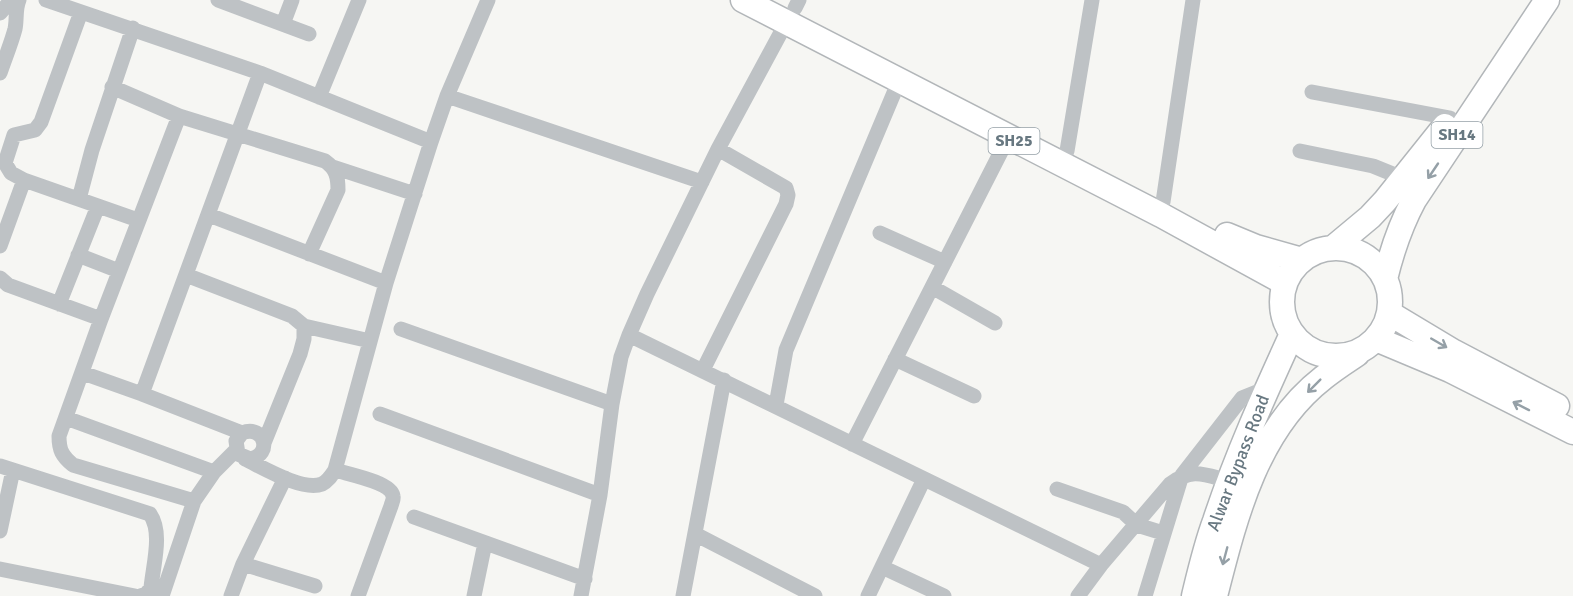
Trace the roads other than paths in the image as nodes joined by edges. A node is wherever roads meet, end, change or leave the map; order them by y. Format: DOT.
graph roads {
  1 [pos="46,0"];
  2 [pos="219,0"];
  3 [pos="292,0"];
  4 [pos="359,0"];
  5 [pos="488,0"];
  6 [pos="743,0"];
  7 [pos="1092,0"];
  8 [pos="1193,0"];
  9 [pos="1529,0"];
  10 [pos="1547,0"];
  11 [pos="18,3"];
  12 [pos="790,8"];
  13 [pos="81,12"];
  14 [pos="0,13"];
  15 [pos="283,24"];
  16 [pos="133,28"];
  17 [pos="309,34"];
  18 [pos="0,73"];
  19 [pos="260,73"];
  20 [pos="899,81"];
  21 [pos="112,87"];
  22 [pos="1312,92"];
  23 [pos="447,96"];
  24 [pos="320,97"];
  25 [pos="179,116"];
  26 [pos="1450,118"];
  27 [pos="238,134"];
  28 [pos="1008,138"];
  29 [pos="431,142"];
  30 [pos="718,149"];
  31 [pos="1067,151"];
  32 [pos="1300,151"];
  33 [pos="333,167"];
  34 [pos="1405,179"];
  35 [pos="24,180"];
  36 [pos="702,182"];
  37 [pos="415,194"];
  38 [pos="79,199"];
  39 [pos="1163,202"];
  40 [pos="98,206"];
  41 [pos="208,215"];
  42 [pos="138,220"];
  43 [pos="880,233"];
  44 [pos="0,246"];
  45 [pos="1334,247"];
  46 [pos="309,254"];
  47 [pos="78,255"];
  48 [pos="1302,260"];
  49 [pos="945,262"];
  50 [pos="119,271"];
  51 [pos="186,275"];
  52 [pos="0,279"];
  53 [pos="1386,279"];
  54 [pos="386,283"];
  55 [pos="1285,283"];
  56 [pos="932,287"];
  57 [pos="59,304"];
  58 [pos="1389,313"];
  59 [pos="101,319"];
  60 [pos="995,323"];
  61 [pos="304,326"];
  62 [pos="401,329"];
  63 [pos="1292,334"];
  64 [pos="629,335"];
  65 [pos="370,341"];
  66 [pos="1369,345"];
  67 [pos="895,359"];
  68 [pos="703,370"];
  69 [pos="83,373"];
  70 [pos="724,380"];
  71 [pos="1267,388"];
  72 [pos="142,394"];
  73 [pos="974,396"];
  74 [pos="612,404"];
  75 [pos="776,405"];
  76 [pos="380,414"];
  77 [pos="1573,414"];
  78 [pos="66,418"];
  79 [pos="1573,432"];
  80 [pos="242,434"];
  81 [pos="264,444"];
  82 [pos="852,444"];
  83 [pos="241,454"];
  84 [pos="7,468"];
  85 [pos="335,470"];
  86 [pos="214,472"];
  87 [pos="1182,475"];
  88 [pos="285,478"];
  89 [pos="924,479"];
  90 [pos="1229,481"];
  91 [pos="1057,489"];
  92 [pos="600,495"];
  93 [pos="194,501"];
  94 [pos="414,517"];
  95 [pos="1137,525"];
  96 [pos="0,531"];
  97 [pos="1163,532"];
  98 [pos="695,534"];
  99 [pos="485,543"];
  100 [pos="243,564"];
  101 [pos="1101,565"];
  102 [pos="882,567"];
  103 [pos="0,569"];
  104 [pos="585,579"];
  105 [pos="315,586"];
  106 [pos="135,596"];
  107 [pos="140,596"];
  108 [pos="162,596"];
  109 [pos="231,596"];
  110 [pos="358,596"];
  111 [pos="474,596"];
  112 [pos="581,596"];
  113 [pos="683,596"];
  114 [pos="815,596"];
  115 [pos="868,596"];
  116 [pos="944,596"];
  117 [pos="1078,596"];
  118 [pos="1145,596"];
  119 [pos="1194,596"];
  120 [pos="1215,596"];
  1 -- 13 [label="street"];
  2 -- 15 [label="street"];
  3 -- 15 [label="street"];
  4 -- 24 [label="street"];
  5 -- 23 [label="street"];
  6 -- 12 [label="main road, SH25"];
  7 -- 31 [label="street"];
  8 -- 39 [label="street"];
  9 -- 26 [label="main road, SH14"];
  10 -- 53 [label="main road, SH14, one-way"];
  11 -- 14 [label="street"];
  11 -- 18 [label="street"];
  12 -- 20 [label="main road, SH25"];
  12 -- 30 [label="street"];
  12 -- 31 [label="main road, SH25"];
  13 -- 16 [label="street"];
  13 -- 35 [label="street"];
  15 -- 17 [label="street"];
  16 -- 19 [label="street"];
  16 -- 21 [label="street"];
  19 -- 24 [label="street"];
  19 -- 27 [label="street"];
  20 -- 28 [label="main road, SH25"];
  20 -- 75 [label="street"];
  21 -- 25 [label="street"];
  21 -- 38 [label="street"];
  22 -- 26 [label="street"];
  23 -- 29 [label="street"];
  23 -- 36 [label="street"];
  24 -- 29 [label="street"];
  25 -- 27 [label="street"];
  25 -- 42 [label="street"];
  26 -- 34 [label="main road, SH14"];
  27 -- 33 [label="street"];
  27 -- 41 [label="street"];
  28 -- 49 [label="street"];
  28 -- 55 [label="main road, SH25"];
  29 -- 37 [label="street"];
  30 -- 36 [label="street"];
  30 -- 68 [label="street"];
  31 -- 39 [label="main road, SH25"];
  32 -- 34 [label="street"];
  33 -- 37 [label="street"];
  33 -- 46 [label="street"];
  34 -- 45 [label="main road, SH14"];
  35 -- 38 [label="street"];
  35 -- 44 [label="street"];
  36 -- 64 [label="street"];
  37 -- 54 [label="street"];
  38 -- 40 [label="street"];
  39 -- 48 [label="main road, SH25"];
  40 -- 42 [label="street"];
  40 -- 47 [label="street"];
  41 -- 46 [label="street"];
  41 -- 51 [label="street"];
  42 -- 50 [label="street"];
  43 -- 49 [label="street"];
  45 -- 48 [label="main road"];
  45 -- 53 [label="main road"];
  46 -- 54 [label="street"];
  47 -- 50 [label="street"];
  47 -- 57 [label="street"];
  48 -- 55 [label="main road"];
  49 -- 56 [label="street"];
  50 -- 59 [label="street"];
  51 -- 61 [label="street"];
  51 -- 72 [label="street"];
  52 -- 57 [label="street"];
  53 -- 58 [label="main road"];
  54 -- 65 [label="street"];
  55 -- 63 [label="main road"];
  56 -- 60 [label="street"];
  56 -- 67 [label="street"];
  57 -- 59 [label="street"];
  58 -- 66 [label="main road"];
  58 -- 77 [label="main road, one-way"];
  59 -- 69 [label="street"];
  61 -- 65 [label="street"];
  61 -- 81 [label="street"];
  62 -- 74 [label="street"];
  63 -- 66 [label="main road"];
  63 -- 71 [label="main road, Alwar Bypass Road"];
  64 -- 68 [label="street"];
  64 -- 74 [label="street"];
  65 -- 85 [label="street"];
  79 -- 66 [label="main road, one-way"];
  66 -- 120 [label="main road, Alwar Bypass Road, one-way"];
  67 -- 73 [label="street"];
  67 -- 82 [label="street"];
  68 -- 70 [label="street"];
  69 -- 72 [label="street"];
  69 -- 78 [label="street"];
  70 -- 75 [label="street"];
  70 -- 98 [label="street"];
  71 -- 87 [label="street"];
  71 -- 90 [label="main road, Alwar Bypass Road"];
  72 -- 80 [label="street"];
  74 -- 92 [label="street"];
  75 -- 82 [label="street"];
  76 -- 92 [label="street"];
  78 -- 86 [label="street"];
  78 -- 93 [label="street"];
  80 -- 81 [label="street"];
  80 -- 83 [label="street"];
  81 -- 83 [label="street"];
  82 -- 89 [label="street"];
  83 -- 86 [label="street"];
  83 -- 88 [label="street"];
  84 -- 96 [label="street"];
  84 -- 107 [label="street"];
  85 -- 88 [label="street"];
  85 -- 110 [label="street"];
  86 -- 93 [label="street"];
  87 -- 90 [label="street"];
  87 -- 95 [label="street"];
  87 -- 97 [label="street"];
  88 -- 100 [label="street"];
  89 -- 101 [label="street"];
  89 -- 102 [label="street"];
  90 -- 119 [label="main road, Alwar Bypass Road"];
  91 -- 95 [label="street"];
  92 -- 104 [label="street"];
  93 -- 108 [label="street"];
  94 -- 99 [label="street"];
  95 -- 97 [label="street"];
  95 -- 101 [label="street"];
  97 -- 118 [label="street"];
  98 -- 113 [label="street"];
  98 -- 114 [label="street"];
  99 -- 104 [label="street"];
  99 -- 111 [label="street"];
  100 -- 105 [label="street"];
  100 -- 109 [label="street"];
  101 -- 117 [label="street"];
  102 -- 115 [label="street"];
  102 -- 116 [label="street"];
  103 -- 106 [label="street"];
  104 -- 112 [label="street"];
}
